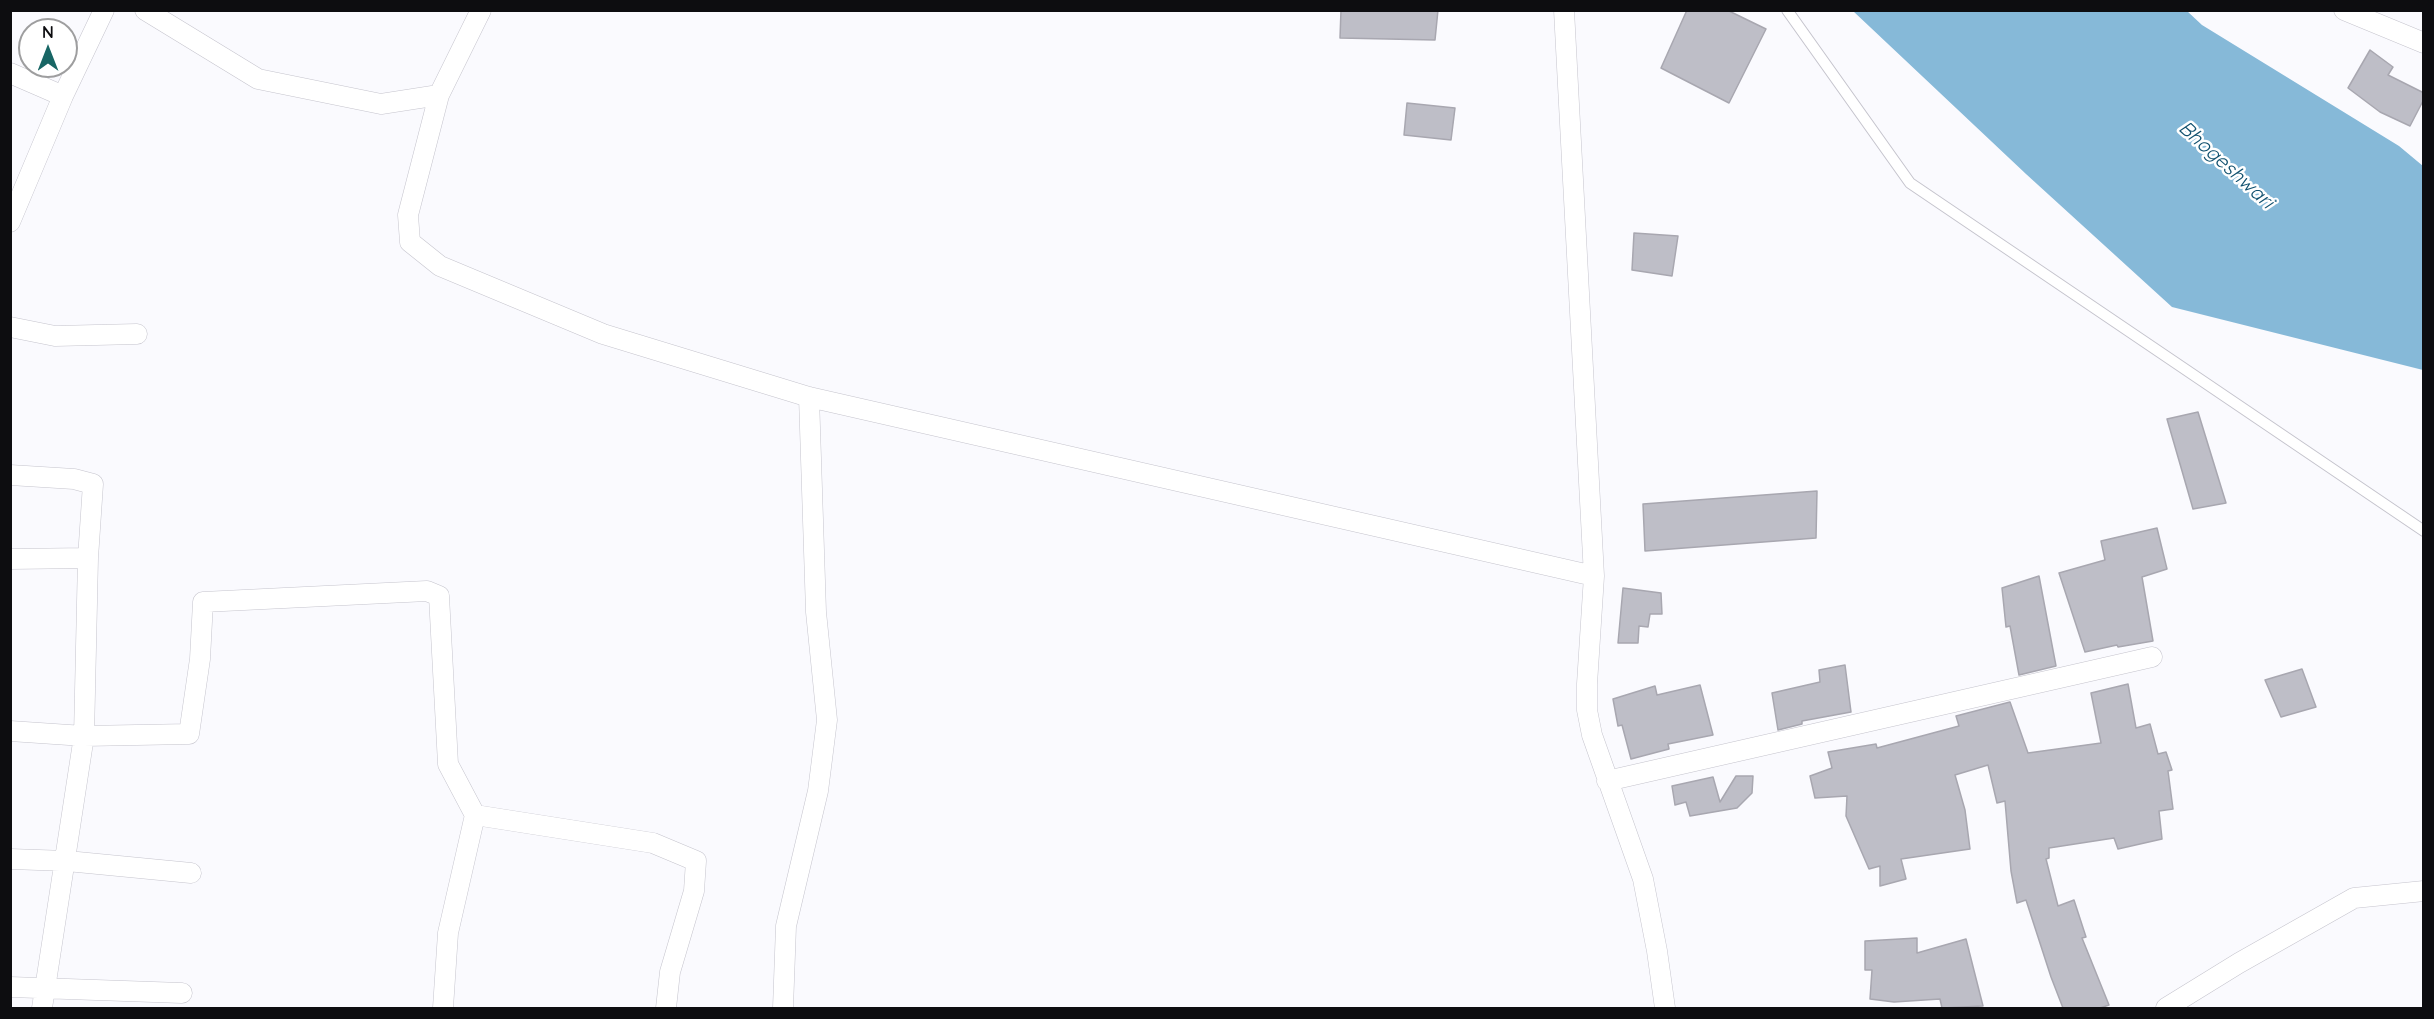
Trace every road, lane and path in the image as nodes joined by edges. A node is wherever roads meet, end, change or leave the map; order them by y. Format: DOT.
graph roads {
  1 [pos="104,10"];
  2 [pos="145,10"];
  3 [pos="481,10"];
  4 [pos="1564,10"];
  5 [pos="1787,10"];
  6 [pos="2344,10"];
  7 [pos="2424,43"];
  8 [pos="10,74"];
  9 [pos="439,95"];
  10 [pos="63,96"];
  11 [pos="16,198"];
  12 [pos="10,222"];
  13 [pos="10,327"];
  14 [pos="137,334"];
  15 [pos="809,397"];
  16 [pos="10,475"];
  17 [pos="2424,531"];
  18 [pos="88,558"];
  19 [pos="10,559"];
  20 [pos="1594,576"];
  21 [pos="2152,657"];
  22 [pos="10,730"];
  23 [pos="84,736"];
  24 [pos="1607,781"];
  25 [pos="475,815"];
  26 [pos="10,859"];
  27 [pos="67,861"];
  28 [pos="191,873"];
  29 [pos="2424,891"];
  30 [pos="10,987"];
  31 [pos="182,993"];
  32 [pos="44,999"];
  33 [pos="443,1008"];
  34 [pos="666,1008"];
  35 [pos="783,1008"];
  36 [pos="1665,1008"];
  37 [pos="2166,1008"];
  1 -- 10 [label="street"];
  2 -- 9 [label="street"];
  3 -- 9 [label="street"];
  4 -- 20 [label="street"];
  5 -- 17 [label="lane"];
  6 -- 7 [label="street"];
  8 -- 10 [label="street"];
  9 -- 15 [label="street"];
  10 -- 11 [label="street"];
  11 -- 12 [label="street"];
  13 -- 14 [label="street"];
  15 -- 20 [label="street"];
  15 -- 35 [label="street"];
  16 -- 18 [label="street"];
  18 -- 19 [label="street"];
  18 -- 23 [label="street"];
  20 -- 24 [label="street"];
  21 -- 24 [label="street"];
  22 -- 23 [label="street"];
  23 -- 25 [label="street"];
  23 -- 27 [label="street"];
  24 -- 36 [label="street"];
  25 -- 33 [label="street"];
  25 -- 34 [label="street"];
  26 -- 27 [label="street"];
  27 -- 28 [label="street"];
  27 -- 32 [label="street"];
  29 -- 37 [label="street"];
  30 -- 32 [label="street"];
  31 -- 32 [label="street"];
}
